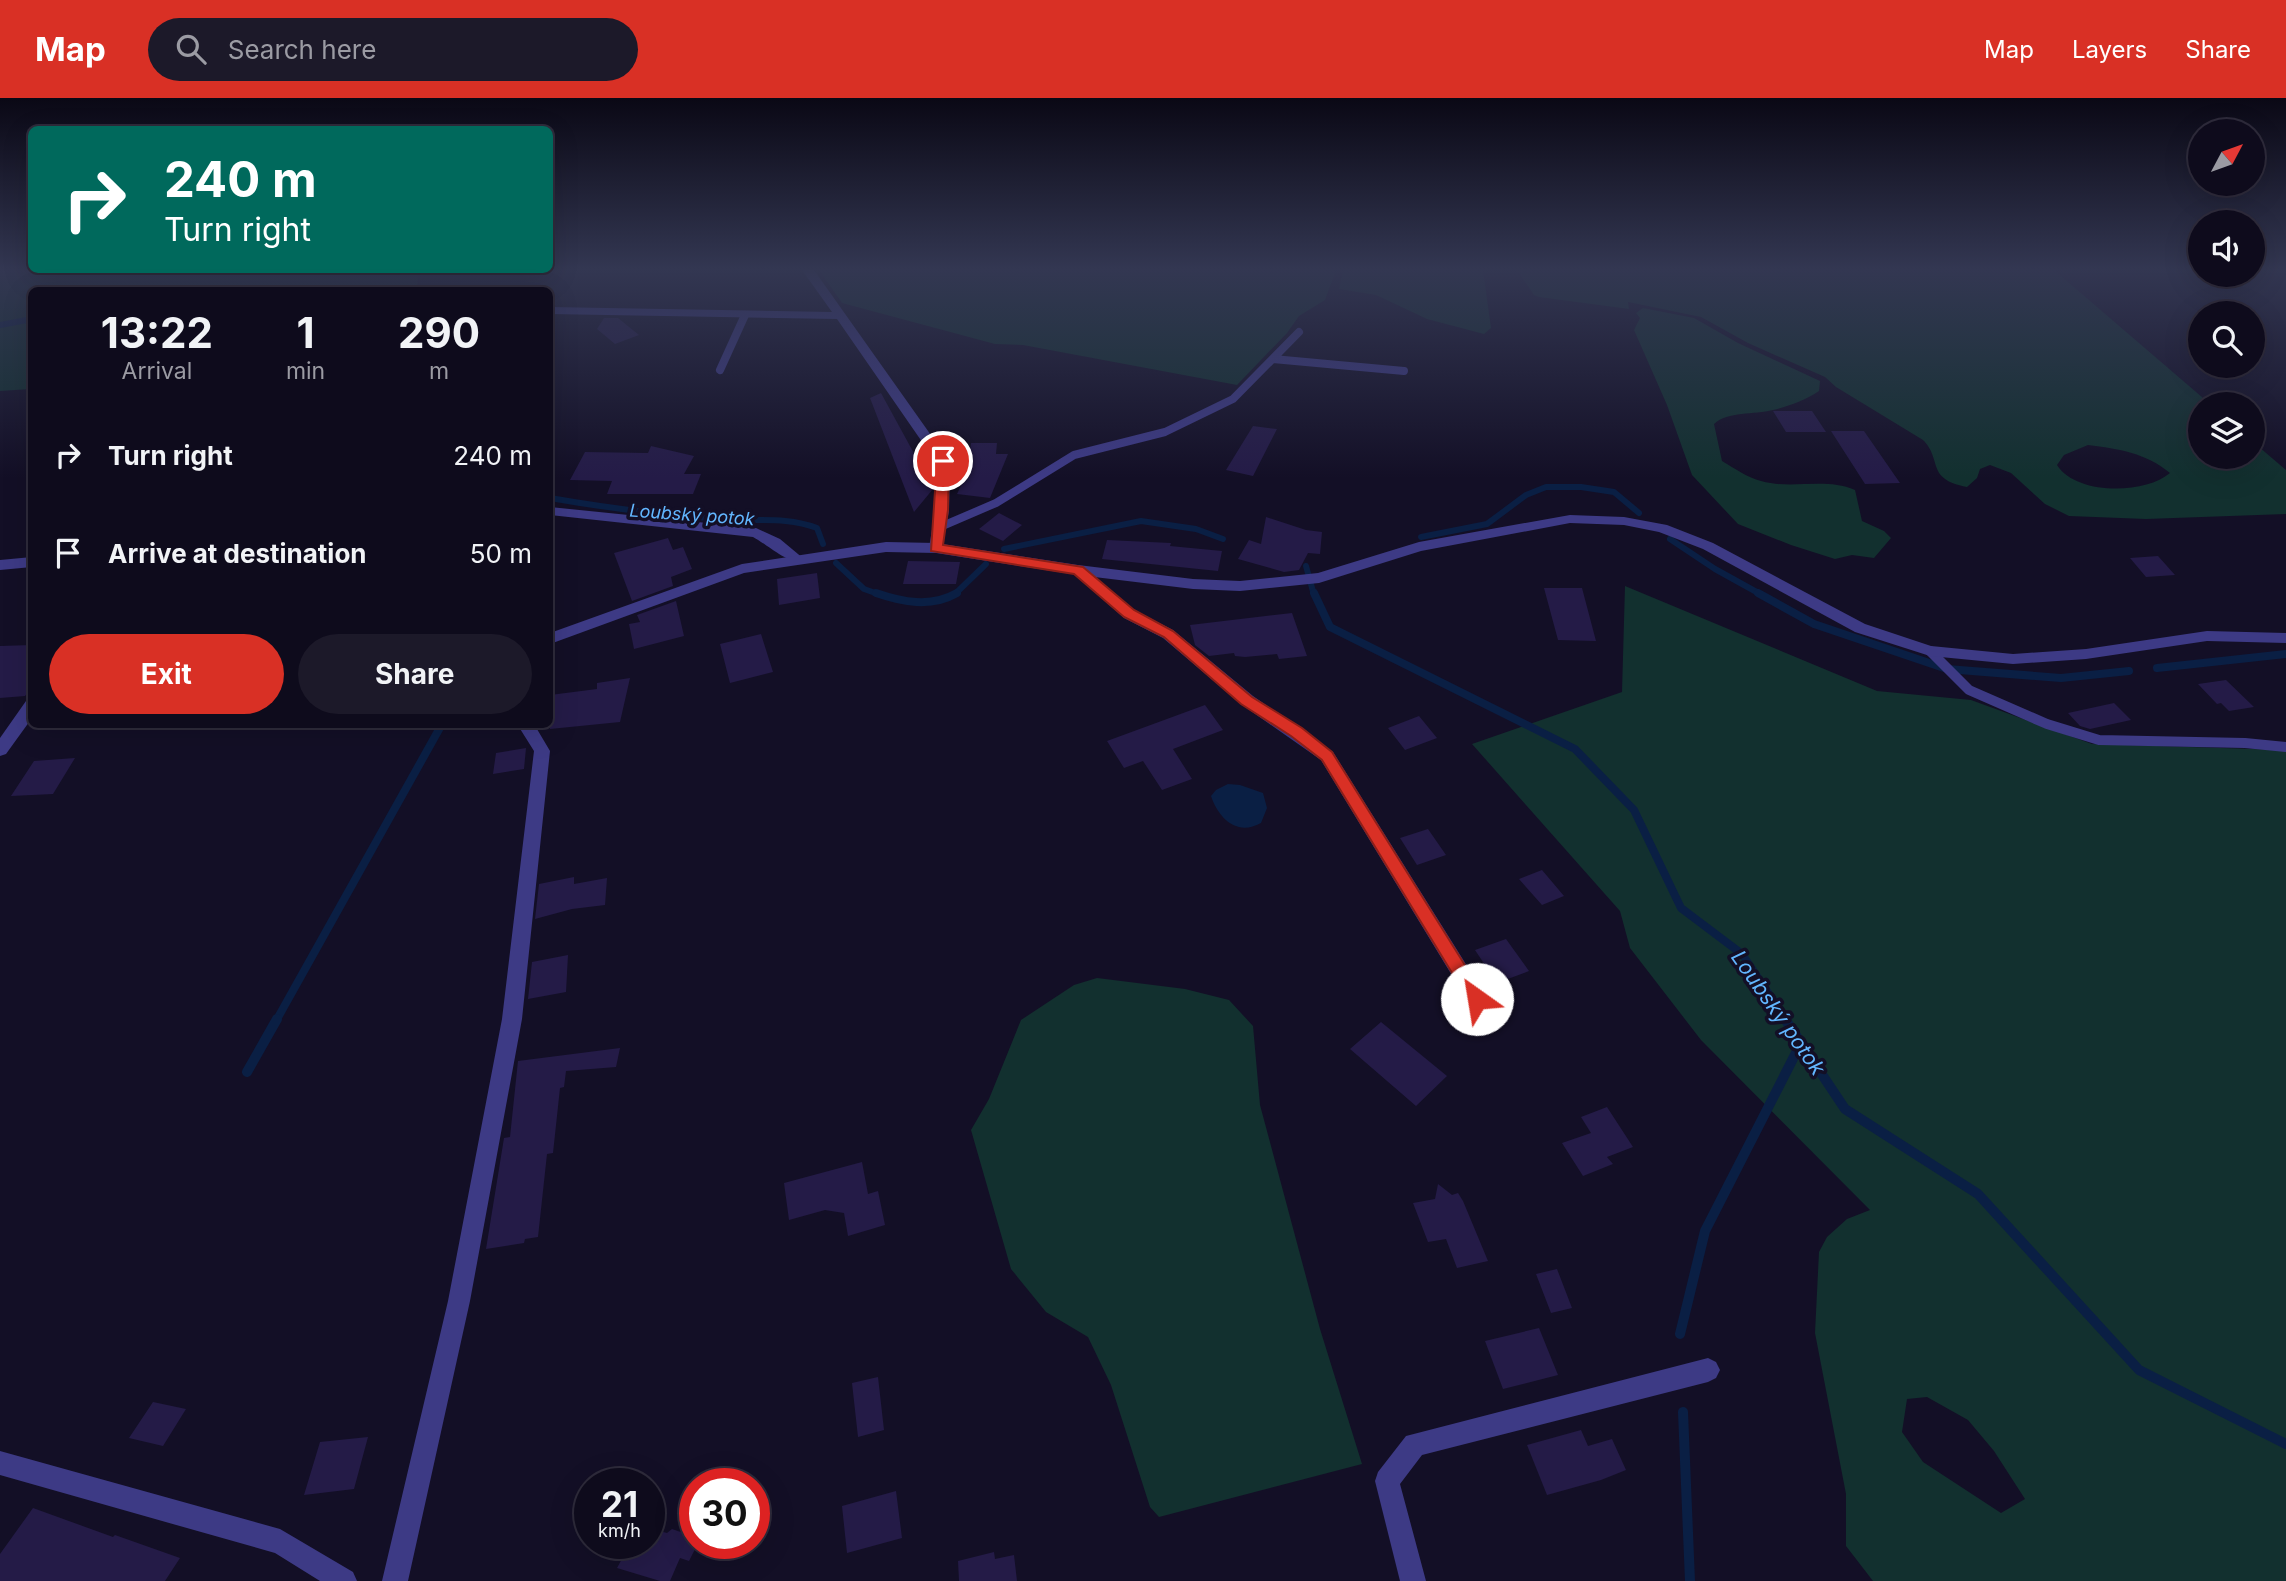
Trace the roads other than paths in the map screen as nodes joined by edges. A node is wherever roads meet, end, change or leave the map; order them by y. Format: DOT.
graph roads {
  1 [pos="734,339"];
  2 [pos="856,339"];
  3 [pos="1292,339"];
  4 [pos="1273,359"];
  5 [pos="720,370"];
  6 [pos="1405,371"];
  7 [pos="553,511"];
  8 [pos="940,527"];
  9 [pos="936,548"];
  10 [pos="797,559"];
  11 [pos="28,562"];
  12 [pos="0,565"];
  13 [pos="1078,570"];
  14 [pos="553,638"];
  15 [pos="2286,638"];
  16 [pos="1936,657"];
  17 [pos="28,711"];
  18 [pos="528,728"];
  19 [pos="2286,747"];
  20 [pos="0,750"];
  21 [pos="1477,999"];
  22 [pos="1708,1370"];
  23 [pos="0,1463"];
  24 [pos="344,1581"];
  25 [pos="395,1581"];
  26 [pos="1413,1581"];
  1 -- 5 [label="lane"];
  2 -- 8 [label="street"];
  3 -- 4 [label="lane"];
  4 -- 6 [label="lane"];
  4 -- 8 [label="lane"];
  7 -- 10 [label="street"];
  8 -- 9 [label="street"];
  9 -- 10 [label="street"];
  9 -- 13 [label="street"];
  10 -- 14 [label="street"];
  11 -- 12 [label="street"];
  13 -- 16 [label="street"];
  13 -- 21 [label="street"];
  15 -- 16 [label="street"];
  16 -- 19 [label="lane"];
  17 -- 20 [label="street"];
  18 -- 25 [label="street"];
  22 -- 26 [label="street"];
  23 -- 24 [label="street"];
}
